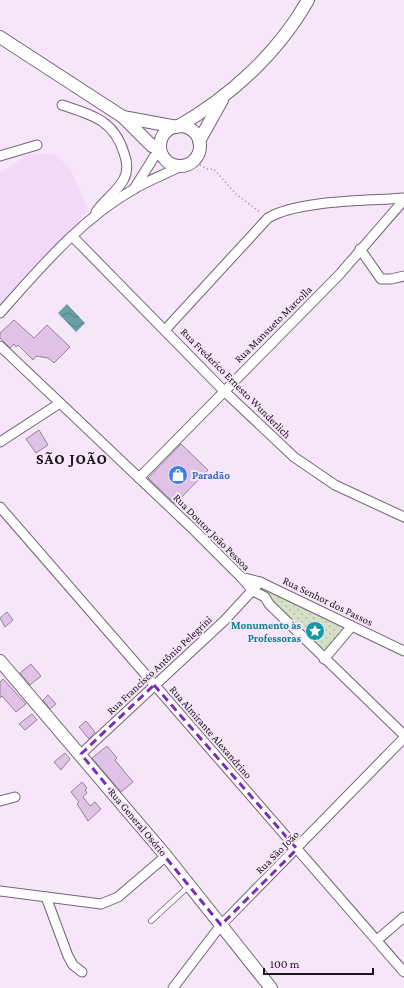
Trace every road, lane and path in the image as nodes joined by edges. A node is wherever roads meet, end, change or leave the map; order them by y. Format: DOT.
graph roads {
  1 [pos="308,0"];
  2 [pos="0,37"];
  3 [pos="224,97"];
  4 [pos="62,105"];
  5 [pos="123,116"];
  6 [pos="177,127"];
  7 [pos="199,141"];
  8 [pos="37,145"];
  9 [pos="160,151"];
  10 [pos="0,156"];
  11 [pos="193,162"];
  12 [pos="181,166"];
  13 [pos="134,189"];
  14 [pos="404,199"];
  15 [pos="93,217"];
  16 [pos="268,218"];
  17 [pos="72,236"];
  18 [pos="360,249"];
  19 [pos="404,276"];
  20 [pos="0,314"];
  21 [pos="165,330"];
  22 [pos="0,346"];
  23 [pos="224,391"];
  24 [pos="60,403"];
  25 [pos="0,442"];
  26 [pos="139,478"];
  27 [pos="0,507"];
  28 [pos="404,517"];
  29 [pos="241,577"];
  30 [pos="260,582"];
  31 [pos="271,587"];
  32 [pos="253,591"];
  33 [pos="265,597"];
  34 [pos="352,626"];
  35 [pos="404,650"];
  36 [pos="324,659"];
  37 [pos="0,661"];
  38 [pos="154,685"];
  39 [pos="404,737"];
  40 [pos="81,754"];
  41 [pos="15,797"];
  42 [pos="0,801"];
  43 [pos="297,849"];
  44 [pos="166,856"];
  45 [pos="189,886"];
  46 [pos="0,891"];
  47 [pos="46,897"];
  48 [pos="404,917"];
  49 [pos="151,920"];
  50 [pos="221,925"];
  51 [pos="377,940"];
  52 [pos="82,972"];
  53 [pos="404,972"];
  54 [pos="173,988"];
  55 [pos="271,988"];
  1 -- 3 [label="main road"];
  2 -- 5 [label="main road"];
  3 -- 6 [label="main road"];
  3 -- 7 [label="main road"];
  4 -- 15 [label="street"];
  5 -- 6 [label="main road"];
  5 -- 9 [label="main road"];
  6 -- 7 [label="main road"];
  6 -- 9 [label="main road"];
  7 -- 11 [label="main road"];
  8 -- 10 [label="street"];
  9 -- 12 [label="main road"];
  9 -- 13 [label="street"];
  11 -- 12 [label="main road"];
  11 -- 16 [label="path"];
  12 -- 13 [label="street"];
  13 -- 15 [label="street"];
  14 -- 16 [label="street"];
  14 -- 18 [label="street, Rua Mansueto Marcolla"];
  15 -- 17 [label="street"];
  16 -- 21 [label="street"];
  17 -- 20 [label="street"];
  17 -- 21 [label="street, Rua Frederico Ernesto Wunderlich"];
  18 -- 19 [label="street"];
  18 -- 23 [label="street, Rua Mansueto Marcolla"];
  21 -- 23 [label="street, Rua Frederico Ernesto Wunderlich"];
  22 -- 24 [label="street, Rua Doutor João Pessoa"];
  23 -- 26 [label="street, Rua Mansueto Marcolla"];
  23 -- 28 [label="street, Rua Frederico Ernesto Wunderlich"];
  24 -- 25 [label="street"];
  24 -- 26 [label="street, Rua Doutor João Pessoa"];
  26 -- 29 [label="street, Rua Doutor João Pessoa"];
  27 -- 38 [label="street, Rua Almirante Alexandrino"];
  29 -- 30 [label="street, Rua Senhor dos Passos"];
  29 -- 32 [label="street, Rua Doutor João Pessoa"];
  30 -- 31 [label="street, Rua Senhor dos Passos"];
  30 -- 32 [label="street, Rua Francisco Antônio Pelegrini"];
  31 -- 33 [label="street"];
  31 -- 34 [label="street, Rua Senhor dos Passos"];
  32 -- 33 [label="street, Rua Doutor João Pessoa"];
  32 -- 38 [label="street, Rua Francisco Antônio Pelegrini"];
  33 -- 36 [label="street, Rua Doutor João Pessoa"];
  34 -- 35 [label="street, Rua Senhor dos Passos"];
  34 -- 36 [label="street"];
  36 -- 39 [label="street, Rua Doutor João Pessoa"];
  37 -- 40 [label="main road, Rua General Osório"];
  38 -- 40 [label="street, Rua Francisco Antônio Pelegrini"];
  38 -- 43 [label="street, Rua Almirante Alexandrino"];
  39 -- 43 [label="street, Rua São João"];
  40 -- 44 [label="main road, Rua General Osório"];
  41 -- 42 [label="street"];
  43 -- 50 [label="street, Rua São João"];
  43 -- 51 [label="street, Rua Almirante Alexandrino"];
  44 -- 45 [label="main road, Rua General Osório"];
  44 -- 47 [label="street"];
  45 -- 49 [label="lane"];
  45 -- 50 [label="main road, Rua General Osório"];
  46 -- 47 [label="street"];
  47 -- 52 [label="street"];
  48 -- 51 [label="street"];
  50 -- 54 [label="street, Rua São João"];
  50 -- 55 [label="main road, Rua General Osório"];
  51 -- 53 [label="street, Rua Almirante Alexandrino"];
}
